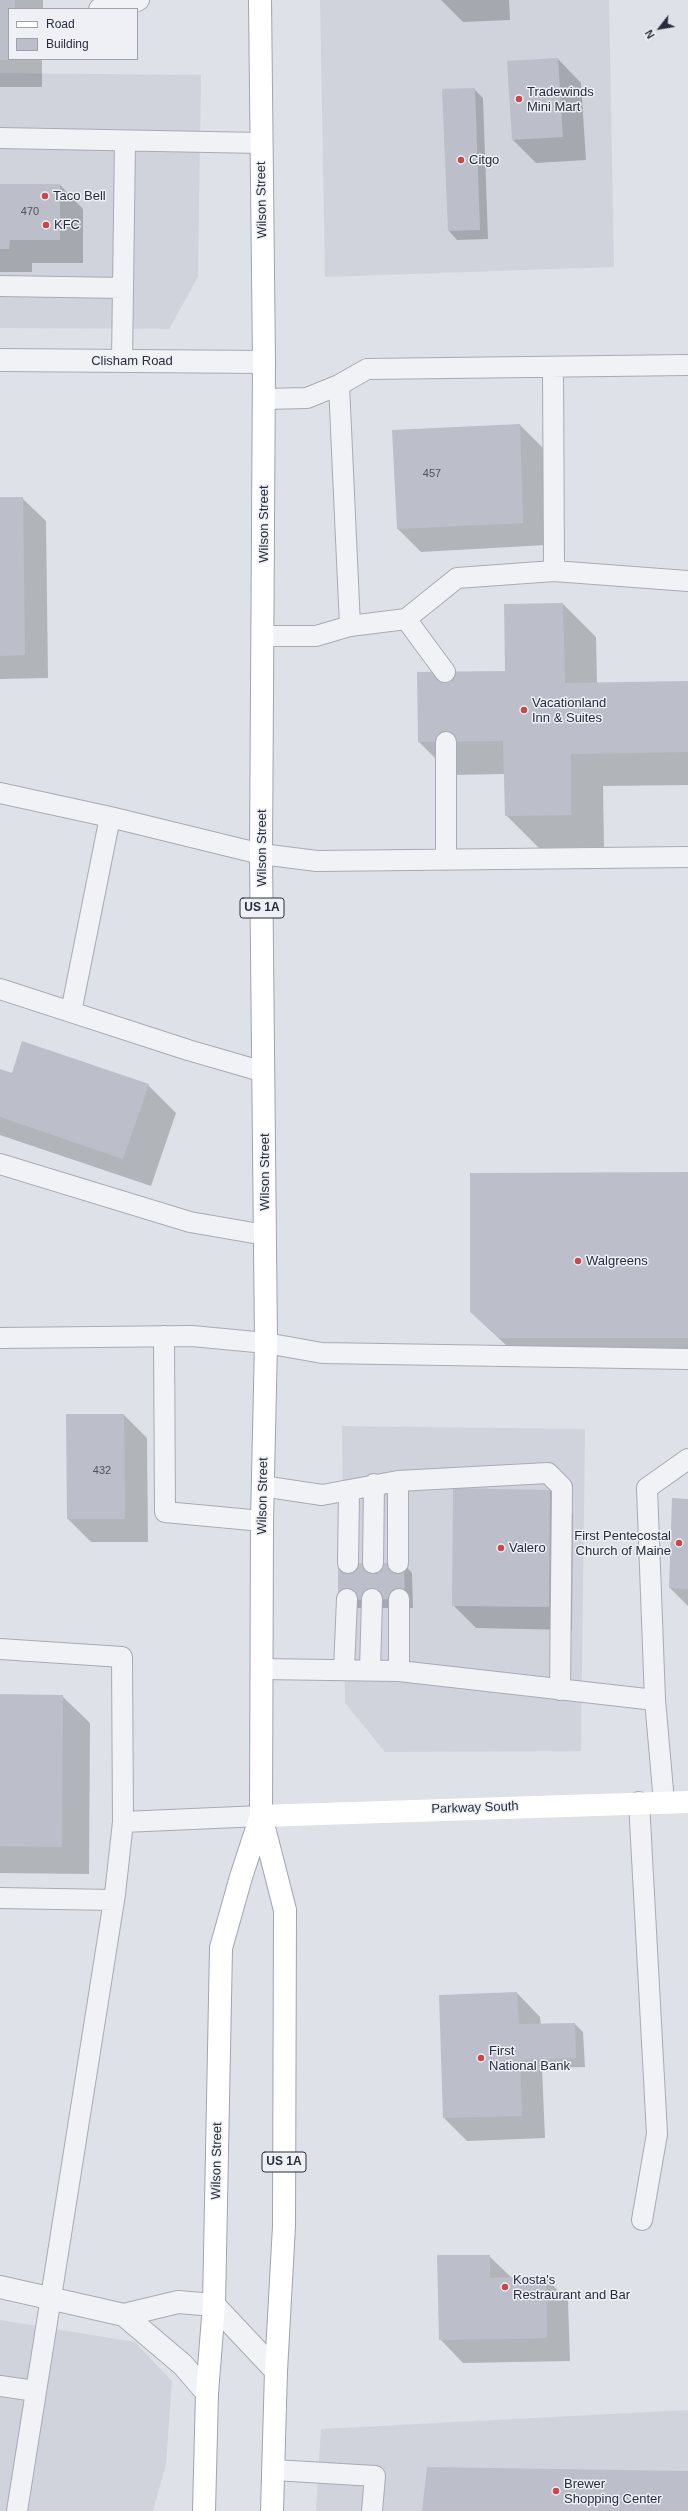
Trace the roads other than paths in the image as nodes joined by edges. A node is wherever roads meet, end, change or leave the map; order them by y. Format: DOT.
graph roads {
  1 [pos="260,0"];
  2 [pos="128,2"];
  3 [pos="103,8"];
  4 [pos="0,138"];
  5 [pos="125,142"];
  6 [pos="261,143"];
  7 [pos="0,286"];
  8 [pos="123,288"];
  9 [pos="0,360"];
  10 [pos="122,361"];
  11 [pos="264,362"];
  12 [pos="688,365"];
  13 [pos="552,367"];
  14 [pos="339,385"];
  15 [pos="264,399"];
  16 [pos="554,571"];
  17 [pos="688,581"];
  18 [pos="406,619"];
  19 [pos="350,626"];
  20 [pos="264,636"];
  21 [pos="445,672"];
  22 [pos="446,742"];
  23 [pos="0,793"];
  24 [pos="110,817"];
  25 [pos="261,854"];
  26 [pos="688,858"];
  27 [pos="446,860"];
  28 [pos="0,989"];
  29 [pos="71,1012"];
  30 [pos="264,1072"];
  31 [pos="0,1164"];
  32 [pos="266,1235"];
  33 [pos="164,1336"];
  34 [pos="0,1338"];
  35 [pos="266,1343"];
  36 [pos="688,1359"];
  37 [pos="688,1459"];
  38 [pos="398,1481"];
  39 [pos="374,1484"];
  40 [pos="262,1486"];
  41 [pos="349,1491"];
  42 [pos="262,1521"];
  43 [pos="348,1563"];
  44 [pos="373,1563"];
  45 [pos="398,1563"];
  46 [pos="372,1599"];
  47 [pos="399,1599"];
  48 [pos="347,1600"];
  49 [pos="0,1649"];
  50 [pos="262,1668"];
  51 [pos="344,1669"];
  52 [pos="370,1670"];
  53 [pos="398,1671"];
  54 [pos="560,1690"];
  55 [pos="655,1700"];
  56 [pos="639,1802"];
  57 [pos="664,1802"];
  58 [pos="688,1802"];
  59 [pos="261,1816"];
  60 [pos="123,1822"];
  61 [pos="0,1898"];
  62 [pos="114,1900"];
  63 [pos="642,2220"];
  64 [pos="0,2287"];
  65 [pos="50,2296"];
  66 [pos="214,2305"];
  67 [pos="124,2315"];
  68 [pos="276,2371"];
  69 [pos="0,2386"];
  70 [pos="35,2391"];
  71 [pos="207,2393"];
  72 [pos="205,2465"];
  73 [pos="274,2470"];
  74 [pos="17,2511"];
  75 [pos="192,2511"];
  76 [pos="204,2511"];
  77 [pos="272,2511"];
  78 [pos="372,2511"];
  1 -- 6 [label="main road, Wilson Street / US 1A"];
  2 -- 3 [label="lane"];
  4 -- 5 [label="lane"];
  5 -- 6 [label="lane"];
  5 -- 8 [label="lane"];
  6 -- 11 [label="main road, Wilson Street / US 1A"];
  7 -- 8 [label="lane"];
  8 -- 10 [label="lane"];
  9 -- 10 [label="street, Clisham Road"];
  10 -- 11 [label="street, Clisham Road"];
  11 -- 15 [label="main road, Wilson Street / US 1A"];
  12 -- 13 [label="lane"];
  13 -- 14 [label="lane"];
  13 -- 16 [label="lane"];
  14 -- 15 [label="lane"];
  14 -- 19 [label="lane"];
  15 -- 20 [label="main road, Wilson Street / US 1A"];
  16 -- 17 [label="lane"];
  16 -- 18 [label="lane"];
  18 -- 19 [label="lane"];
  18 -- 21 [label="lane"];
  19 -- 20 [label="lane"];
  20 -- 25 [label="main road, Wilson Street / US 1A"];
  22 -- 27 [label="lane"];
  23 -- 24 [label="lane"];
  24 -- 25 [label="lane"];
  24 -- 29 [label="lane"];
  25 -- 27 [label="lane"];
  25 -- 30 [label="main road, Wilson Street / US 1A"];
  26 -- 27 [label="lane"];
  28 -- 29 [label="lane"];
  29 -- 30 [label="lane"];
  30 -- 32 [label="main road, Wilson Street / US 1A"];
  31 -- 32 [label="lane"];
  32 -- 35 [label="main road, Wilson Street / US 1A"];
  33 -- 34 [label="lane"];
  33 -- 35 [label="lane"];
  33 -- 42 [label="lane"];
  35 -- 36 [label="lane"];
  35 -- 40 [label="main road, Wilson Street / US 1A"];
  37 -- 55 [label="lane"];
  38 -- 39 [label="lane"];
  38 -- 45 [label="lane"];
  38 -- 54 [label="lane"];
  39 -- 41 [label="lane"];
  39 -- 44 [label="lane"];
  40 -- 41 [label="lane"];
  40 -- 42 [label="main road, Wilson Street / US 1A"];
  41 -- 43 [label="lane"];
  42 -- 50 [label="main road, Wilson Street / US 1A"];
  46 -- 52 [label="lane"];
  47 -- 53 [label="lane"];
  48 -- 51 [label="lane"];
  49 -- 60 [label="lane"];
  50 -- 51 [label="lane"];
  50 -- 59 [label="main road, Wilson Street / US 1A"];
  51 -- 52 [label="lane"];
  52 -- 53 [label="lane"];
  53 -- 54 [label="lane"];
  54 -- 55 [label="lane"];
  55 -- 57 [label="lane"];
  56 -- 57 [label="main road, Parkway South"];
  56 -- 59 [label="main road, Parkway South"];
  56 -- 63 [label="lane"];
  57 -- 58 [label="main road, Parkway South"];
  59 -- 60 [label="lane"];
  59 -- 66 [label="main road, Wilson Street / US 1A"];
  59 -- 68 [label="main road, Wilson Street / US 1A"];
  60 -- 62 [label="lane"];
  61 -- 62 [label="lane"];
  62 -- 65 [label="lane"];
  64 -- 65 [label="street"];
  65 -- 67 [label="street"];
  65 -- 70 [label="lane"];
  66 -- 67 [label="street"];
  66 -- 68 [label="street"];
  66 -- 71 [label="main road, Wilson Street / US 1A"];
  67 -- 71 [label="street"];
  68 -- 73 [label="main road, Wilson Street / US 1A"];
  69 -- 70 [label="lane"];
  70 -- 74 [label="lane"];
  71 -- 72 [label="main road, Wilson Street / US 1A"];
  72 -- 75 [label="main road"];
  72 -- 76 [label="main road, Wilson Street / US 1A"];
  73 -- 77 [label="main road, Wilson Street / US 1A"];
  73 -- 78 [label="lane"];
}
